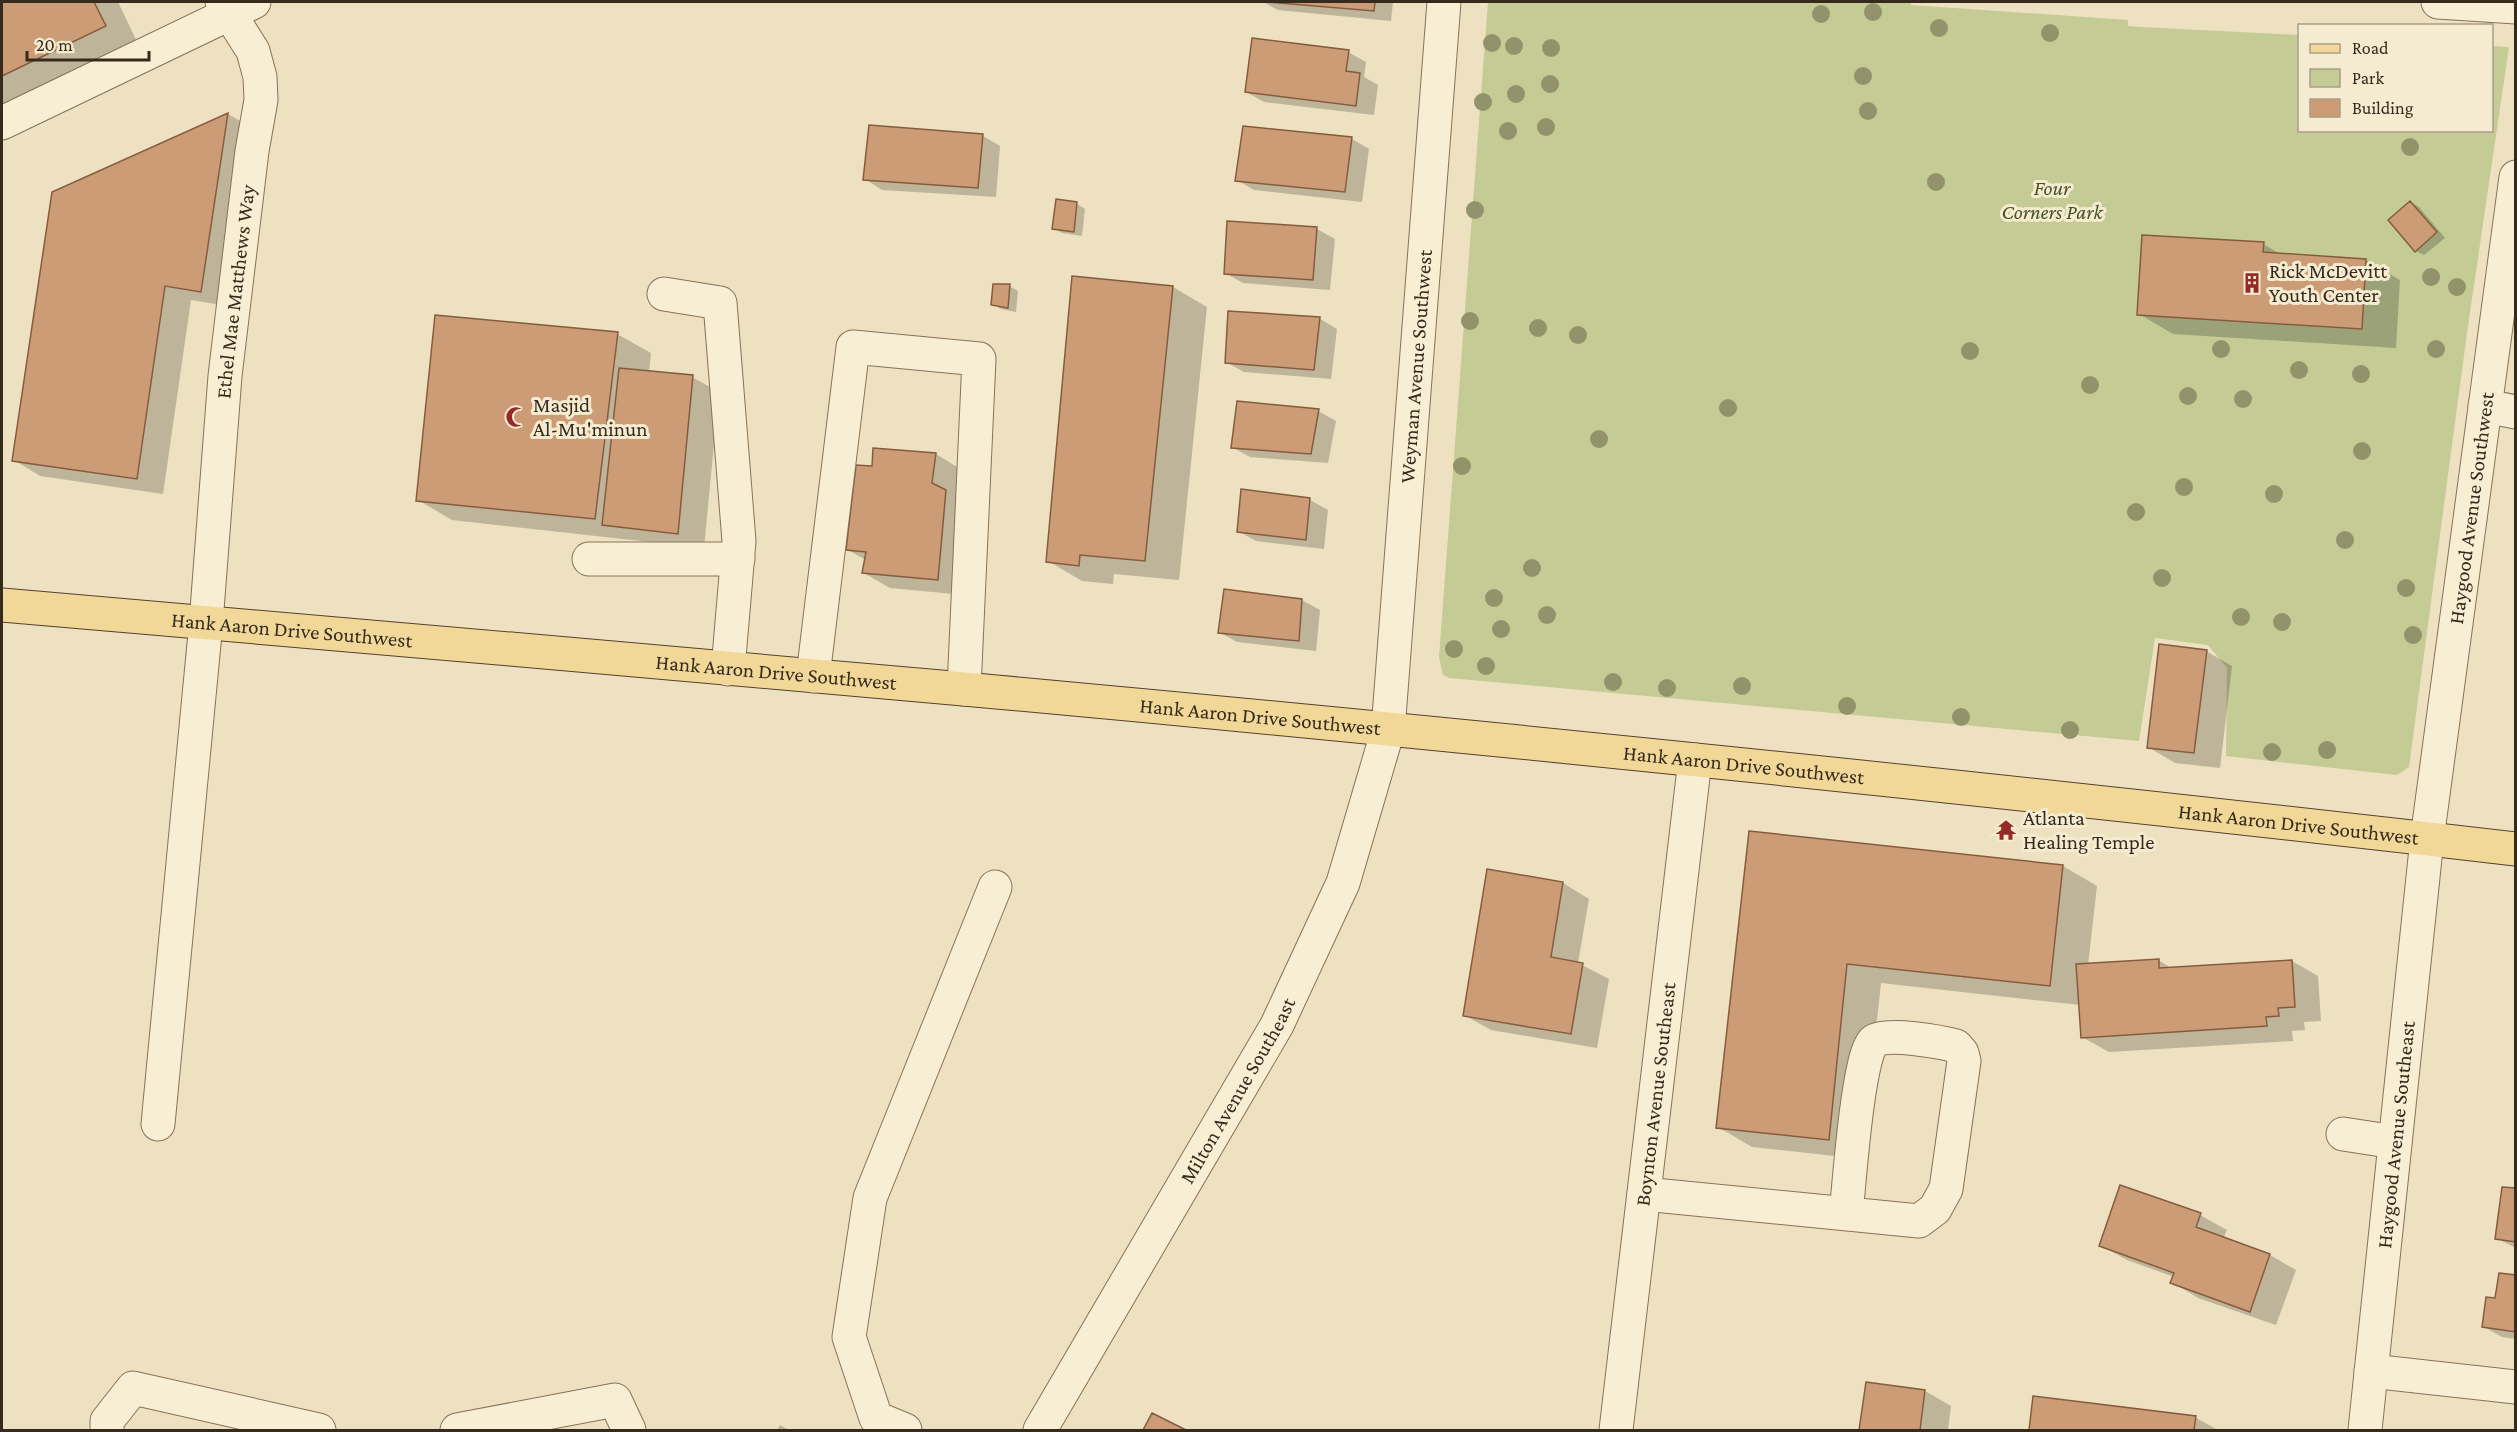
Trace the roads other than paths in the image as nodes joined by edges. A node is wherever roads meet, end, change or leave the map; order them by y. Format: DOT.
graph roads {
  1 [pos="1444,2"];
  2 [pos="2438,2"];
  3 [pos="235,5"];
  4 [pos="2516,7"];
  5 [pos="2,123"];
  6 [pos="2516,177"];
  7 [pos="664,294"];
  8 [pos="2500,409"];
  9 [pos="589,559"];
  10 [pos="738,559"];
  11 [pos="2,605"];
  12 [pos="206,623"];
  13 [pos="728,669"];
  14 [pos="813,676"];
  15 [pos="964,689"];
  16 [pos="1388,730"];
  17 [pos="1695,760"];
  18 [pos="2427,839"];
  19 [pos="2516,849"];
  20 [pos="995,887"];
  21 [pos="158,1124"];
  22 [pos="2343,1134"];
  23 [pos="2395,1142"];
  24 [pos="1644,1194"];
  25 [pos="1846,1214"];
  26 [pos="2371,1371"];
  27 [pos="2516,1387"];
  28 [pos="107,1431"];
  29 [pos="319,1431"];
  30 [pos="457,1431"];
  31 [pos="629,1431"];
  32 [pos="906,1431"];
  33 [pos="1040,1431"];
  34 [pos="1616,1431"];
  35 [pos="2365,1431"];
  1 -- 16 [label="street, Weyman Avenue Southwest"];
  2 -- 4 [label="street"];
  3 -- 5 [label="street"];
  3 -- 12 [label="street, Ethel Mae Matthews Way"];
  6 -- 8 [label="street, Haygood Avenue Southwest"];
  7 -- 10 [label="street"];
  8 -- 18 [label="street, Haygood Avenue Southwest"];
  9 -- 10 [label="street"];
  10 -- 13 [label="street"];
  11 -- 12 [label="main road, Hank Aaron Drive Southwest"];
  12 -- 13 [label="main road, Hank Aaron Drive Southwest"];
  12 -- 21 [label="street, Ethel Mae Matthews Way"];
  13 -- 14 [label="main road, Hank Aaron Drive Southwest"];
  14 -- 15 [label="main road, Hank Aaron Drive Southwest"];
  14 -- 15 [label="street"];
  15 -- 16 [label="main road, Hank Aaron Drive Southwest"];
  16 -- 17 [label="main road, Hank Aaron Drive Southwest"];
  16 -- 33 [label="street, Milton Avenue Southeast"];
  17 -- 18 [label="main road, Hank Aaron Drive Southwest"];
  17 -- 24 [label="street, Boynton Avenue Southeast"];
  18 -- 19 [label="main road, Hank Aaron Drive Southwest"];
  18 -- 23 [label="street, Haygood Avenue Southeast"];
  20 -- 32 [label="street"];
  22 -- 23 [label="street"];
  23 -- 26 [label="street, Haygood Avenue Southeast"];
  24 -- 25 [label="street"];
  24 -- 34 [label="street, Boynton Avenue Southeast"];
  25 -- 25 [label="street"];
  26 -- 27 [label="street"];
  26 -- 35 [label="street, Haygood Avenue Southeast"];
  28 -- 29 [label="street"];
  30 -- 31 [label="street"];
}
